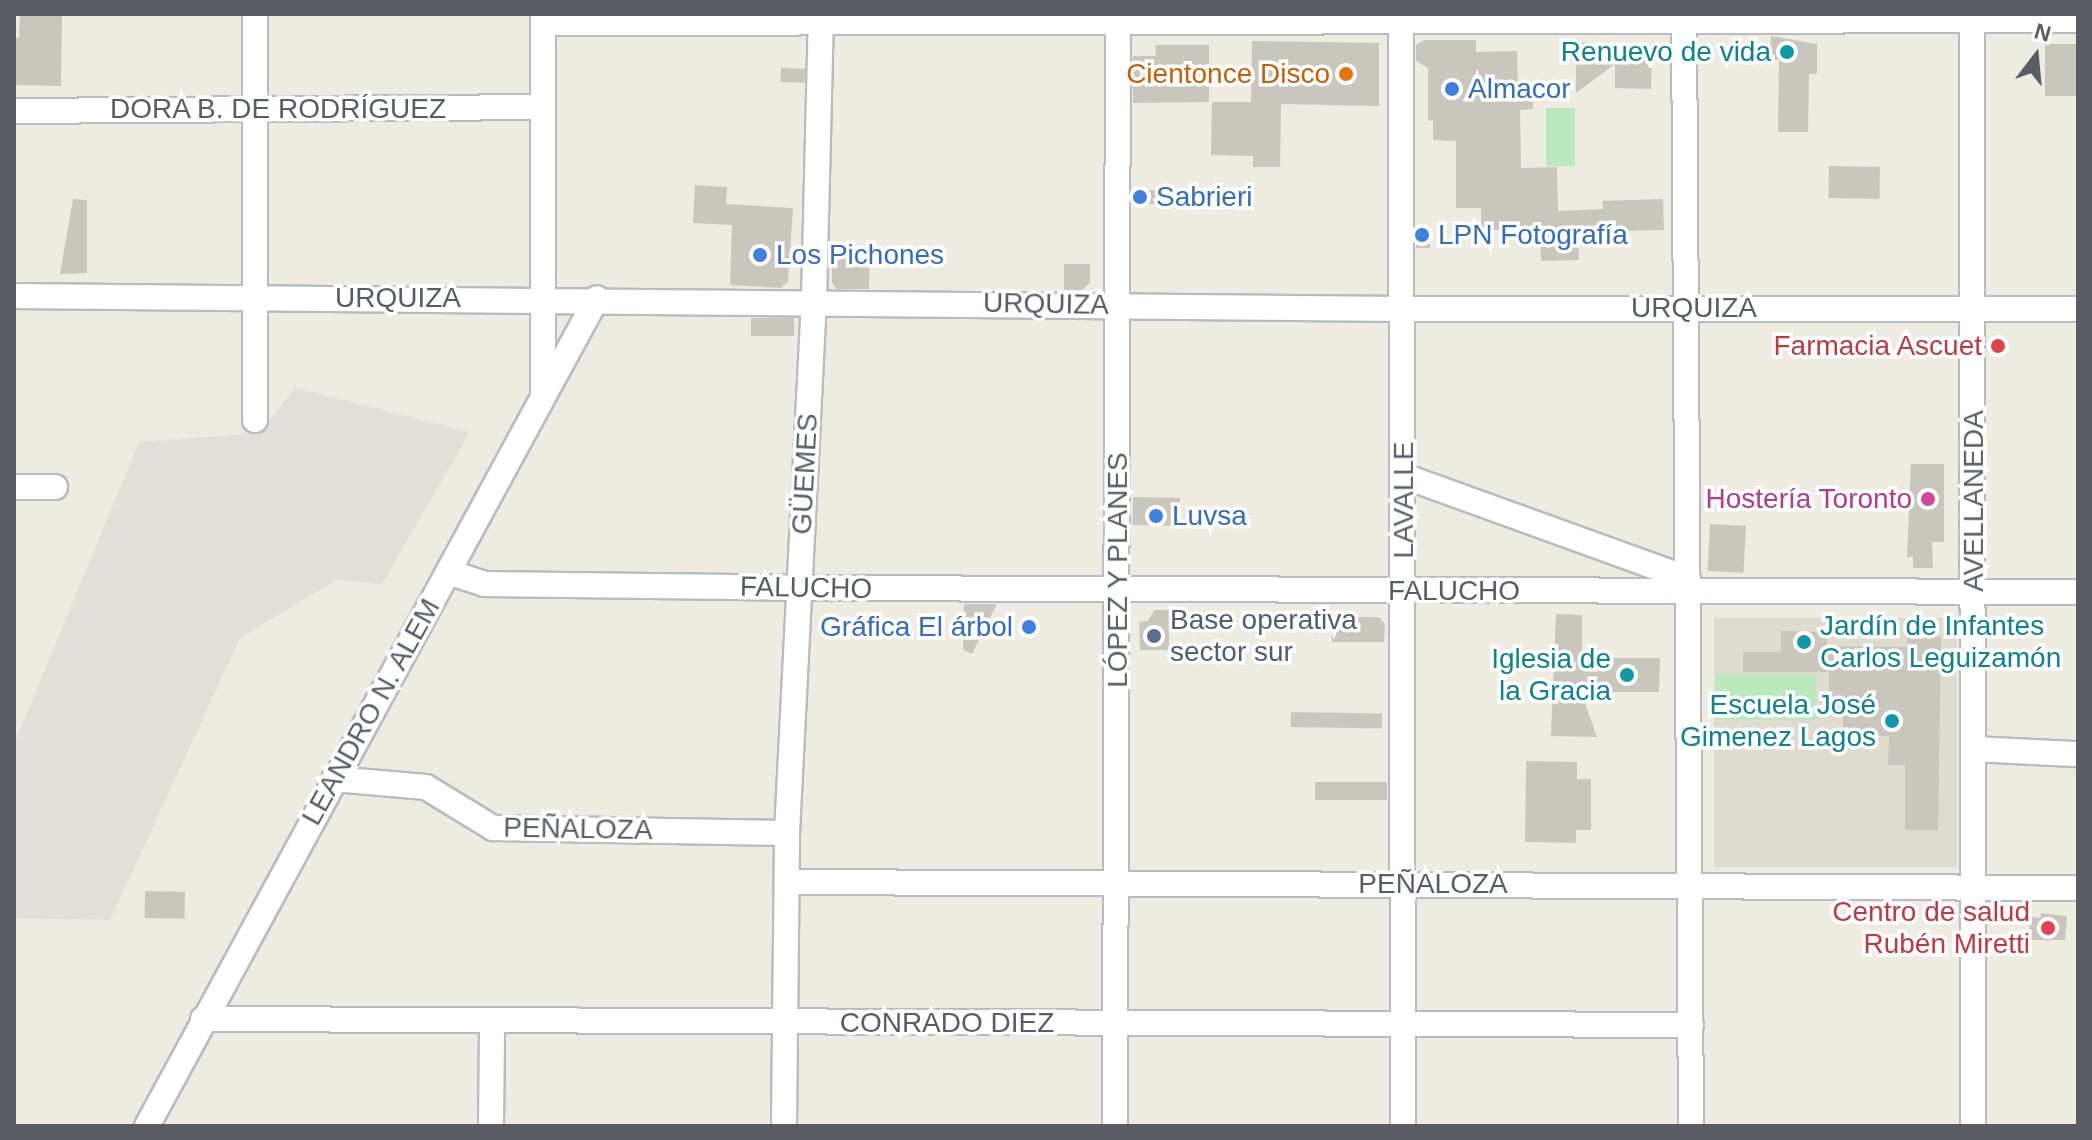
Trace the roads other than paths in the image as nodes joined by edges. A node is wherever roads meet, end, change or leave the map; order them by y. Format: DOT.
graph roads {
  1 [pos="255,14"];
  2 [pos="1118,16"];
  3 [pos="1436,16"];
  4 [pos="821,17"];
  5 [pos="1489,17"];
  6 [pos="543,18"];
  7 [pos="1401,19"];
  8 [pos="1684,19"];
  9 [pos="2078,20"];
  10 [pos="1972,21"];
  11 [pos="542,107"];
  12 [pos="254,108"];
  13 [pos="14,111"];
  14 [pos="14,296"];
  15 [pos="254,297"];
  16 [pos="543,298"];
  17 [pos="597,298"];
  18 [pos="814,300"];
  19 [pos="1119,305"];
  20 [pos="1689,308"];
  21 [pos="1973,308"];
  22 [pos="1403,309"];
  23 [pos="2078,309"];
  24 [pos="543,398"];
  25 [pos="255,420"];
  26 [pos="1404,476"];
  27 [pos="14,487"];
  28 [pos="55,487"];
  29 [pos="448,572"];
  30 [pos="1688,584"];
  31 [pos="799,588"];
  32 [pos="1119,591"];
  33 [pos="1404,591"];
  34 [pos="1974,591"];
  35 [pos="2078,592"];
  36 [pos="1974,749"];
  37 [pos="2078,754"];
  38 [pos="334,779"];
  39 [pos="787,833"];
  40 [pos="788,882"];
  41 [pos="1116,882"];
  42 [pos="1405,884"];
  43 [pos="1690,884"];
  44 [pos="1972,888"];
  45 [pos="2078,888"];
  46 [pos="203,1019"];
  47 [pos="492,1023"];
  48 [pos="1115,1023"];
  49 [pos="784,1024"];
  50 [pos="1404,1024"];
  51 [pos="1691,1025"];
  52 [pos="147,1126"];
  53 [pos="491,1126"];
  54 [pos="784,1126"];
  55 [pos="1115,1126"];
  56 [pos="1403,1126"];
  57 [pos="1691,1126"];
  58 [pos="1973,1126"];
  1 -- 12 [label="street"];
  2 -- 4 [label="street"];
  2 -- 7 [label="street"];
  2 -- 19 [label="street, LÓPEZ Y PLANES"];
  3 -- 5 [label="street"];
  3 -- 7 [label="street"];
  4 -- 6 [label="street"];
  4 -- 18 [label="street, GÜEMES"];
  5 -- 8 [label="street"];
  6 -- 11 [label="street"];
  7 -- 22 [label="street, LAVALLE"];
  8 -- 10 [label="street"];
  8 -- 20 [label="street"];
  9 -- 10 [label="street"];
  10 -- 21 [label="street, AVELLANEDA"];
  11 -- 12 [label="street, DORA B. DE RODRÍGUEZ"];
  11 -- 16 [label="street"];
  12 -- 13 [label="street, DORA B. DE RODRÍGUEZ"];
  12 -- 15 [label="street"];
  14 -- 15 [label="street, URQUIZA"];
  15 -- 16 [label="street, URQUIZA"];
  15 -- 25 [label="street"];
  16 -- 17 [label="street, URQUIZA"];
  16 -- 24 [label="street"];
  17 -- 18 [label="street, URQUIZA"];
  17 -- 24 [label="street, LEANDRO N. ALEM"];
  18 -- 19 [label="street, URQUIZA"];
  18 -- 31 [label="street, GÜEMES"];
  19 -- 22 [label="street, URQUIZA"];
  19 -- 32 [label="street, LÓPEZ Y PLANES"];
  20 -- 21 [label="street, URQUIZA"];
  20 -- 22 [label="street, URQUIZA"];
  20 -- 30 [label="street"];
  21 -- 23 [label="street, URQUIZA"];
  21 -- 34 [label="street, AVELLANEDA"];
  22 -- 26 [label="street, LAVALLE"];
  24 -- 29 [label="street, LEANDRO N. ALEM"];
  26 -- 30 [label="street"];
  26 -- 33 [label="street, LAVALLE"];
  27 -- 28 [label="street"];
  29 -- 31 [label="street, FALUCHO"];
  29 -- 38 [label="street, LEANDRO N. ALEM"];
  30 -- 33 [label="street, FALUCHO"];
  30 -- 34 [label="street, FALUCHO"];
  30 -- 43 [label="street"];
  31 -- 32 [label="street, FALUCHO"];
  31 -- 39 [label="street, GÜEMES"];
  32 -- 33 [label="street, FALUCHO"];
  32 -- 41 [label="street, LÓPEZ Y PLANES"];
  33 -- 42 [label="street, LAVALLE"];
  34 -- 35 [label="street, FALUCHO"];
  34 -- 36 [label="street, AVELLANEDA"];
  36 -- 37 [label="street"];
  36 -- 44 [label="street, AVELLANEDA"];
  38 -- 39 [label="street, PEÑALOZA"];
  38 -- 46 [label="street, LEANDRO N. ALEM"];
  39 -- 40 [label="street, GÜEMES"];
  40 -- 41 [label="street, PEÑALOZA"];
  40 -- 49 [label="street, GÜEMES"];
  41 -- 42 [label="street, PEÑALOZA"];
  41 -- 48 [label="street, LÓPEZ Y PLANES"];
  42 -- 43 [label="street, PEÑALOZA"];
  42 -- 50 [label="street, LAVALLE"];
  43 -- 44 [label="street, PEÑALOZA"];
  43 -- 51 [label="street"];
  44 -- 45 [label="street, PEÑALOZA"];
  44 -- 58 [label="street, AVELLANEDA"];
  46 -- 47 [label="street, CONRADO DIEZ"];
  46 -- 52 [label="street, LEANDRO N. ALEM"];
  47 -- 49 [label="street, CONRADO DIEZ"];
  47 -- 53 [label="street"];
  48 -- 49 [label="street, CONRADO DIEZ"];
  48 -- 50 [label="street, CONRADO DIEZ"];
  48 -- 55 [label="street, LÓPEZ Y PLANES"];
  49 -- 54 [label="street, GÜEMES"];
  50 -- 51 [label="street, CONRADO DIEZ"];
  50 -- 56 [label="street, LAVALLE"];
  51 -- 57 [label="street"];
}
